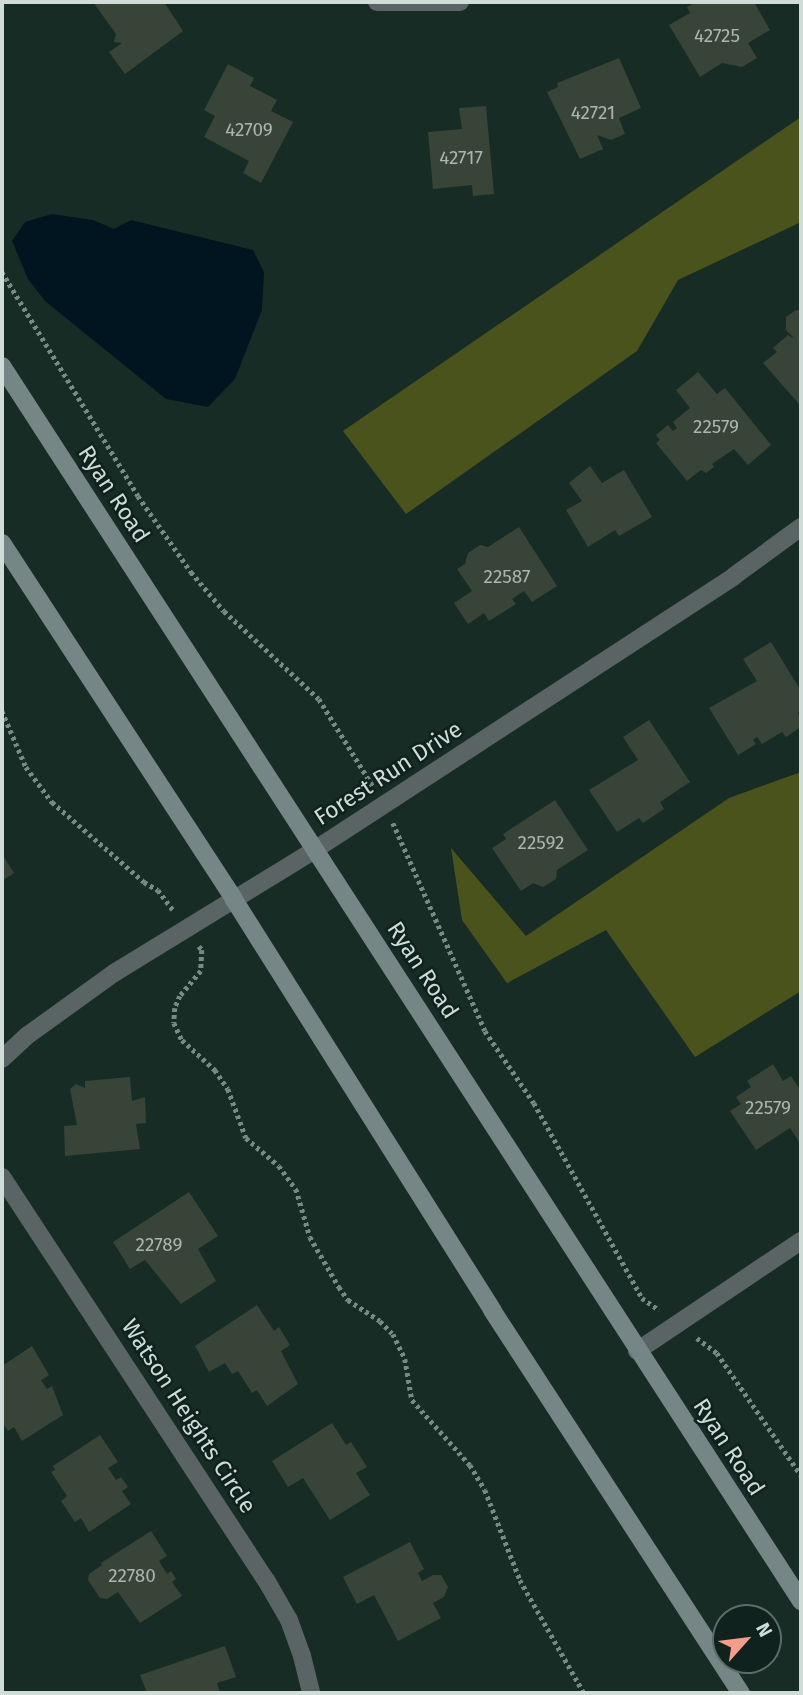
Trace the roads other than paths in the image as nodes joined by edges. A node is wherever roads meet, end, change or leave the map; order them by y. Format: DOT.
graph roads {
  1 [pos="377,2"];
  2 [pos="460,2"];
  3 [pos="2,366"];
  4 [pos="801,527"];
  5 [pos="2,543"];
  6 [pos="316,849"];
  7 [pos="233,898"];
  8 [pos="2,1059"];
  9 [pos="2,1177"];
  10 [pos="801,1241"];
  11 [pos="637,1351"];
  12 [pos="801,1601"];
  13 [pos="310,1693"];
  14 [pos="741,1693"];
  1 -- 2 [label="street"];
  3 -- 6 [label="main road, Ryan Road"];
  4 -- 6 [label="street, Forest Run Drive"];
  5 -- 7 [label="main road"];
  6 -- 7 [label="street, Forest Run Drive"];
  6 -- 11 [label="main road, Ryan Road"];
  7 -- 8 [label="street, Forest Run Drive"];
  7 -- 14 [label="main road"];
  9 -- 13 [label="street, Watson Heights Circle"];
  10 -- 11 [label="street"];
  11 -- 12 [label="main road, Ryan Road"];
}
